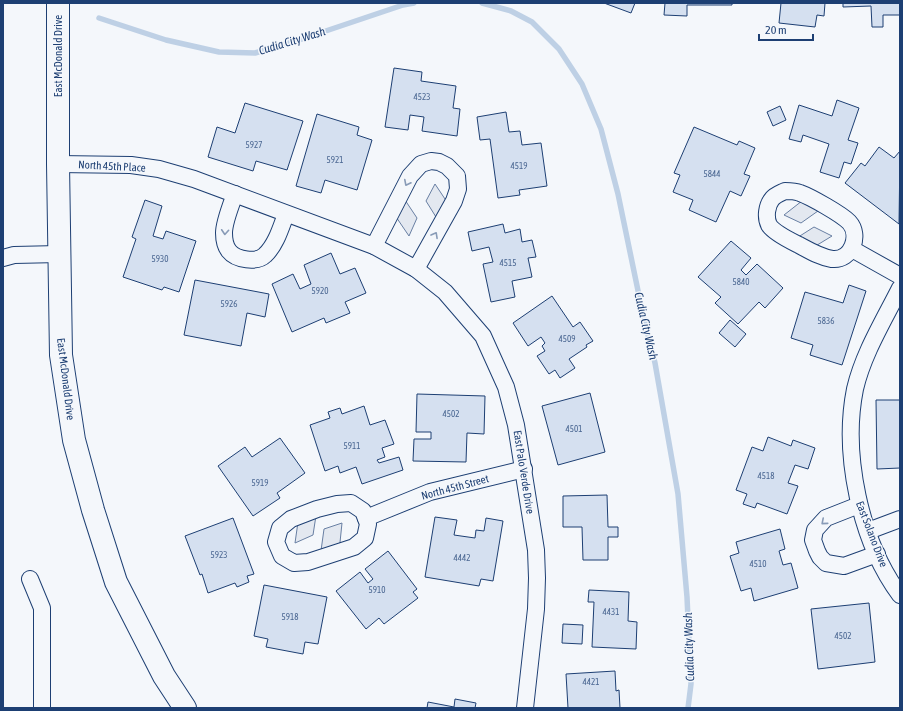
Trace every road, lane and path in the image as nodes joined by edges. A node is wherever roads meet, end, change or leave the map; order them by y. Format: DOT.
graph roads {
  1 [pos="58,3"];
  2 [pos="58,164"];
  3 [pos="235,194"];
  4 [pos="286,214"];
  5 [pos="374,246"];
  6 [pos="852,249"];
  7 [pos="59,254"];
  8 [pos="3,258"];
  9 [pos="416,269"];
  10 [pos="900,276"];
  11 [pos="900,288"];
  12 [pos="524,470"];
  13 [pos="859,505"];
  14 [pos="366,518"];
  15 [pos="900,519"];
  16 [pos="868,531"];
  17 [pos="878,554"];
  18 [pos="30,579"];
  19 [pos="900,595"];
  20 [pos="42,708"];
  21 [pos="185,708"];
  22 [pos="525,708"];
  1 -- 2 [label="main road, East McDonald Drive"];
  2 -- 3 [label="street, North 45th Place"];
  2 -- 7 [label="main road, East McDonald Drive"];
  3 -- 4 [label="street, North 45th Place"];
  3 -- 4 [label="street, one-way"];
  4 -- 5 [label="street, North 45th Place"];
  5 -- 9 [label="street, East Palo Verde Drive"];
  9 -- 5 [label="street, one-way"];
  6 -- 6 [label="street"];
  6 -- 10 [label="street"];
  7 -- 8 [label="street"];
  7 -- 21 [label="main road, East McDonald Drive"];
  9 -- 12 [label="street, East Palo Verde Drive"];
  11 -- 13 [label="street, East Solano Drive"];
  12 -- 14 [label="street, North 45th Street"];
  12 -- 22 [label="street, East Palo Verde Drive"];
  13 -- 16 [label="street, East Solano Drive"];
  13 -- 17 [label="street, one-way"];
  14 -- 14 [label="street"];
  15 -- 16 [label="street"];
  16 -- 17 [label="street, East Solano Drive"];
  17 -- 19 [label="street, East Solano Drive"];
  18 -- 20 [label="street"];
}
